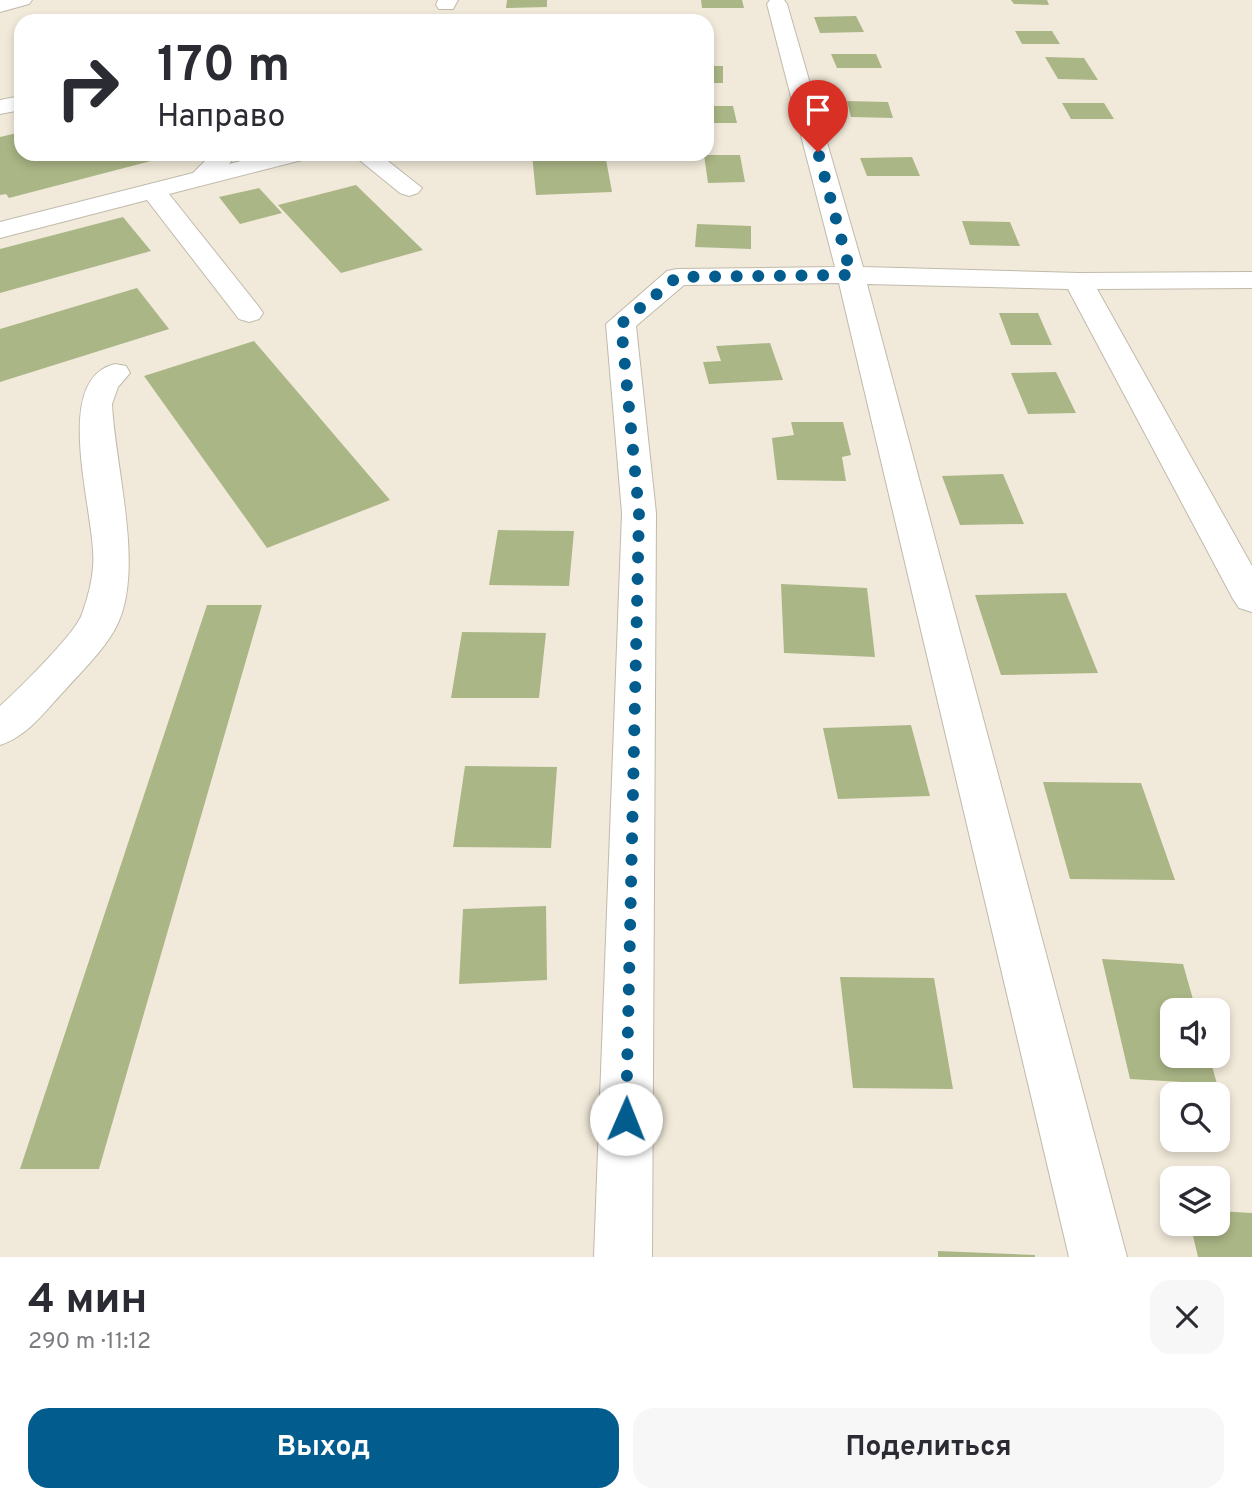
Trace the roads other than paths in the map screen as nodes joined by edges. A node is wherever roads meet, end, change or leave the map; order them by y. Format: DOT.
graph roads {
  1 [pos="22,0"];
  2 [pos="777,4"];
  3 [pos="0,6"];
  4 [pos="218,161"];
  5 [pos="270,161"];
  6 [pos="373,161"];
  7 [pos="202,178"];
  8 [pos="409,188"];
  9 [pos="153,191"];
  10 [pos="0,230"];
  11 [pos="851,275"];
  12 [pos="1252,280"];
  13 [pos="1078,281"];
  14 [pos="249,313"];
  15 [pos="115,373"];
  16 [pos="1252,599"];
  17 [pos="0,729"];
  18 [pos="623,1257"];
  19 [pos="1098,1257"];
  1 -- 3 [label="street"];
  2 -- 11 [label="street"];
  4 -- 7 [label="street"];
  5 -- 7 [label="street"];
  6 -- 8 [label="street"];
  7 -- 9 [label="street"];
  9 -- 10 [label="street"];
  9 -- 14 [label="street"];
  11 -- 13 [label="street"];
  11 -- 18 [label="street"];
  11 -- 19 [label="street"];
  12 -- 13 [label="street"];
  13 -- 16 [label="street"];
  15 -- 17 [label="street"];
}
